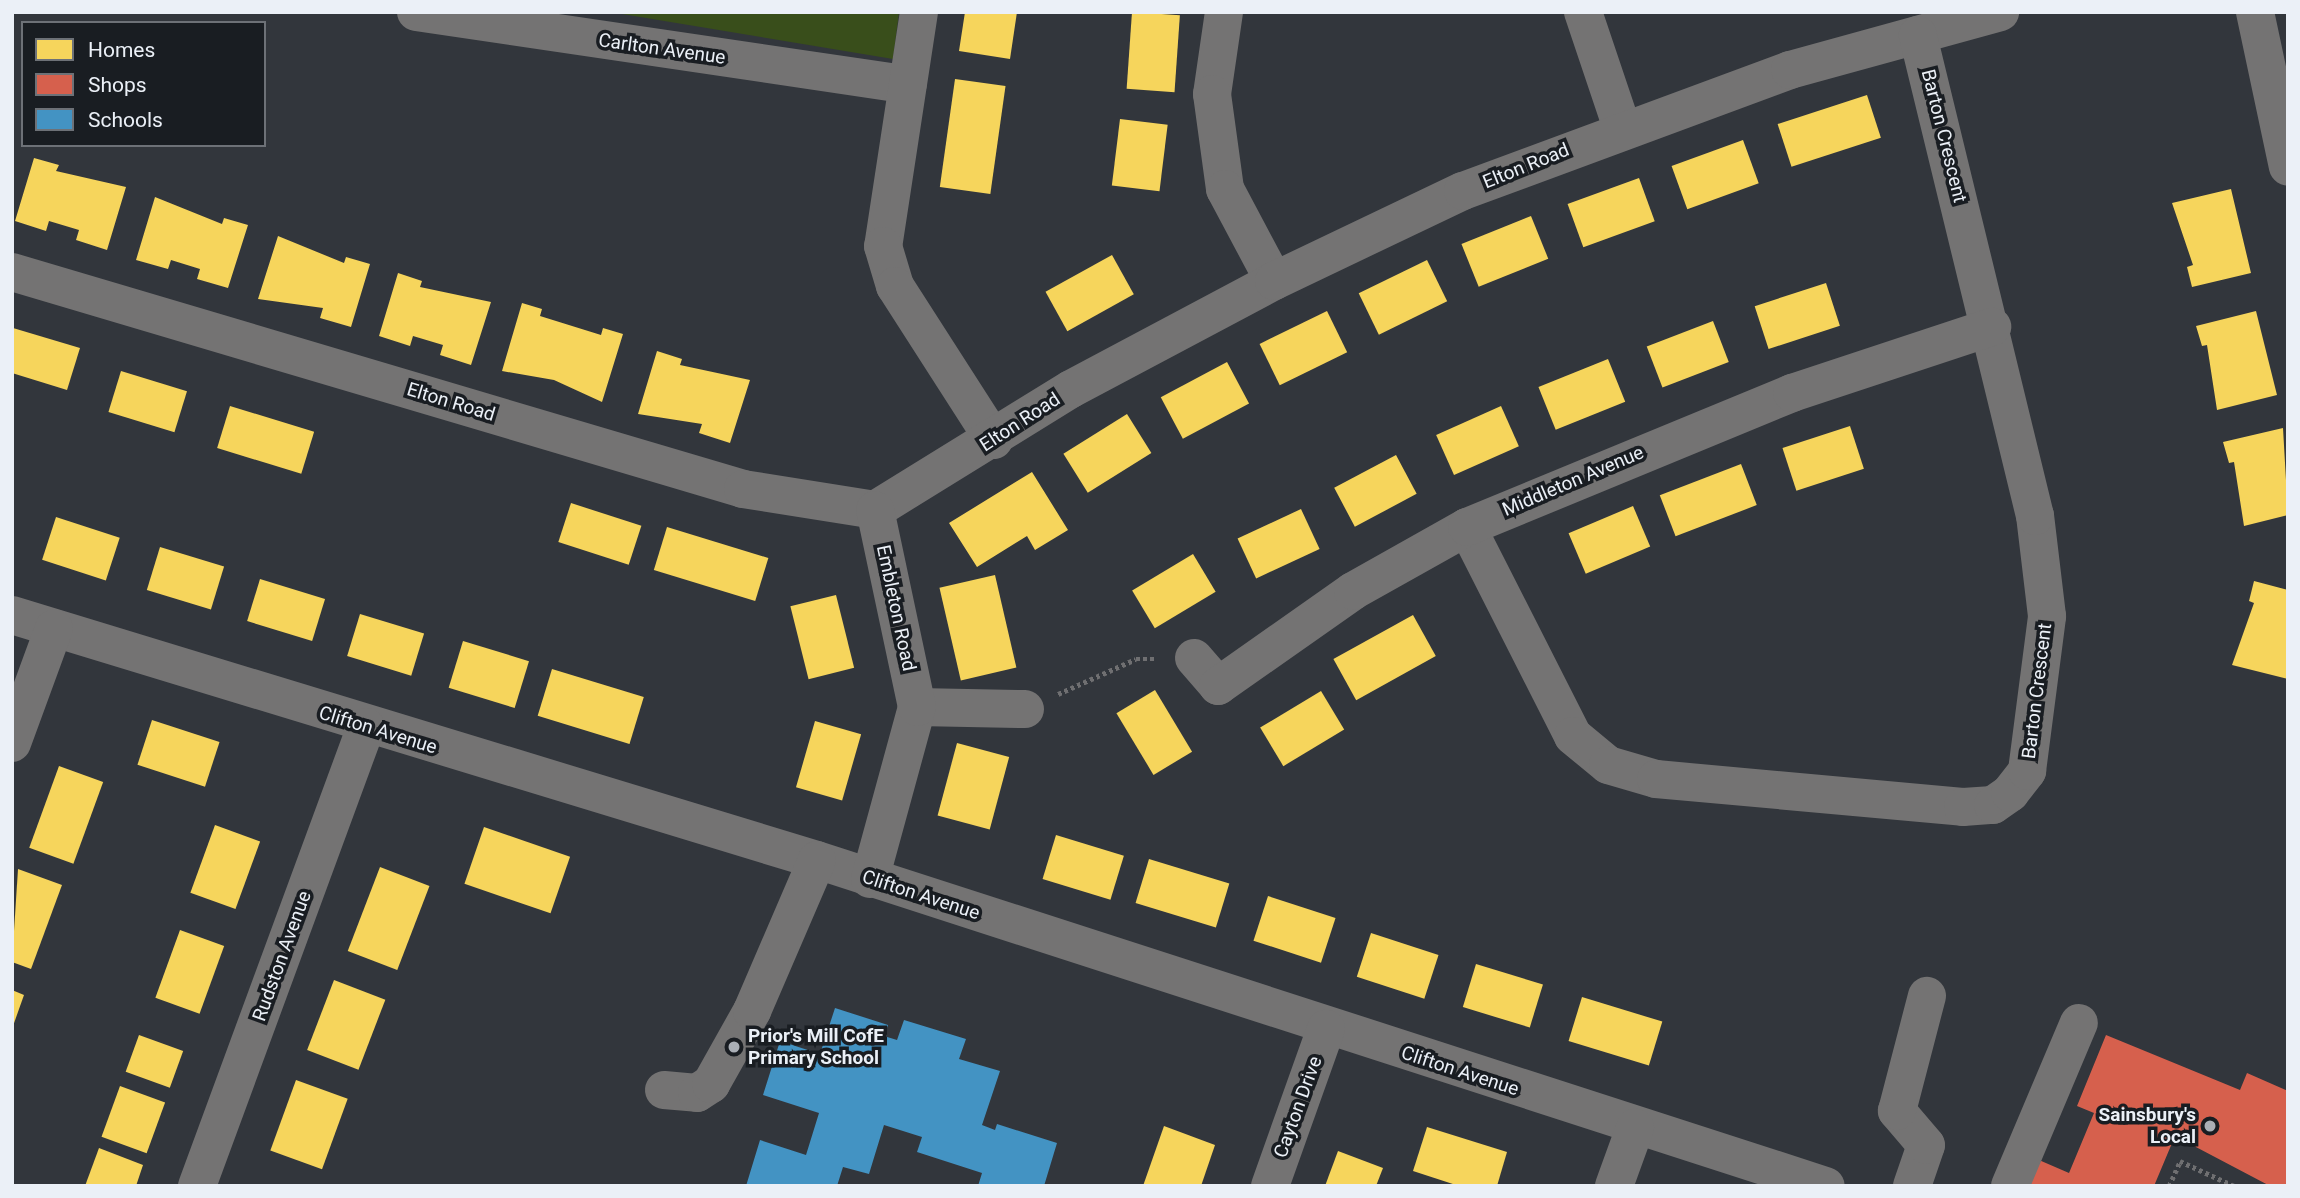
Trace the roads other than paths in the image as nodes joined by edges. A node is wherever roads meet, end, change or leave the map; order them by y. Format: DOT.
graph roads {
  1 [pos="416,12"];
  2 [pos="919,12"];
  3 [pos="1224,12"];
  4 [pos="1583,12"];
  5 [pos="2000,12"];
  6 [pos="2255,12"];
  7 [pos="1918,35"];
  8 [pos="2277,52"];
  9 [pos="908,85"];
  10 [pos="1622,128"];
  11 [pos="2288,167"];
  12 [pos="12,272"];
  13 [pos="1274,281"];
  14 [pos="1992,327"];
  15 [pos="994,440"];
  16 [pos="875,510"];
  17 [pos="1467,527"];
  18 [pos="12,615"];
  19 [pos="54,628"];
  20 [pos="1194,658"];
  21 [pos="917,707"];
  22 [pos="1025,709"];
  23 [pos="366,727"];
  24 [pos="12,743"];
  25 [pos="817,860"];
  26 [pos="870,879"];
  27 [pos="1927,996"];
  28 [pos="2079,1023"];
  29 [pos="1326,1028"];
  30 [pos="664,1090"];
  31 [pos="1635,1128"];
  32 [pos="197,1186"];
  33 [pos="1270,1186"];
  34 [pos="1614,1186"];
  35 [pos="1826,1186"];
  36 [pos="1912,1186"];
  37 [pos="2010,1186"];
  1 -- 9 [label="street, Carlton Avenue"];
  2 -- 9 [label="street"];
  3 -- 13 [label="street"];
  4 -- 10 [label="street"];
  5 -- 7 [label="street, Elton Road"];
  6 -- 8 [label="street"];
  7 -- 10 [label="street, Elton Road"];
  7 -- 14 [label="street, Barton Crescent"];
  8 -- 11 [label="street"];
  9 -- 15 [label="street"];
  10 -- 13 [label="street, Elton Road"];
  12 -- 16 [label="street, Elton Road"];
  13 -- 15 [label="street, Elton Road"];
  14 -- 17 [label="street, Middleton Avenue"];
  14 -- 17 [label="street, Barton Crescent"];
  15 -- 16 [label="street, Elton Road"];
  16 -- 21 [label="street, Embleton Road"];
  17 -- 20 [label="street, Middleton Avenue"];
  18 -- 19 [label="street, Clifton Avenue"];
  19 -- 23 [label="street, Clifton Avenue"];
  19 -- 24 [label="street"];
  21 -- 22 [label="street"];
  21 -- 26 [label="street, Embleton Road"];
  23 -- 25 [label="street, Clifton Avenue"];
  23 -- 32 [label="street, Rudston Avenue"];
  25 -- 26 [label="street, Clifton Avenue"];
  25 -- 30 [label="street"];
  26 -- 29 [label="street, Clifton Avenue"];
  27 -- 36 [label="street"];
  28 -- 37 [label="street"];
  29 -- 31 [label="street, Clifton Avenue"];
  29 -- 33 [label="street, Cayton Drive"];
  31 -- 34 [label="street"];
  31 -- 35 [label="street, Clifton Avenue"];
}
